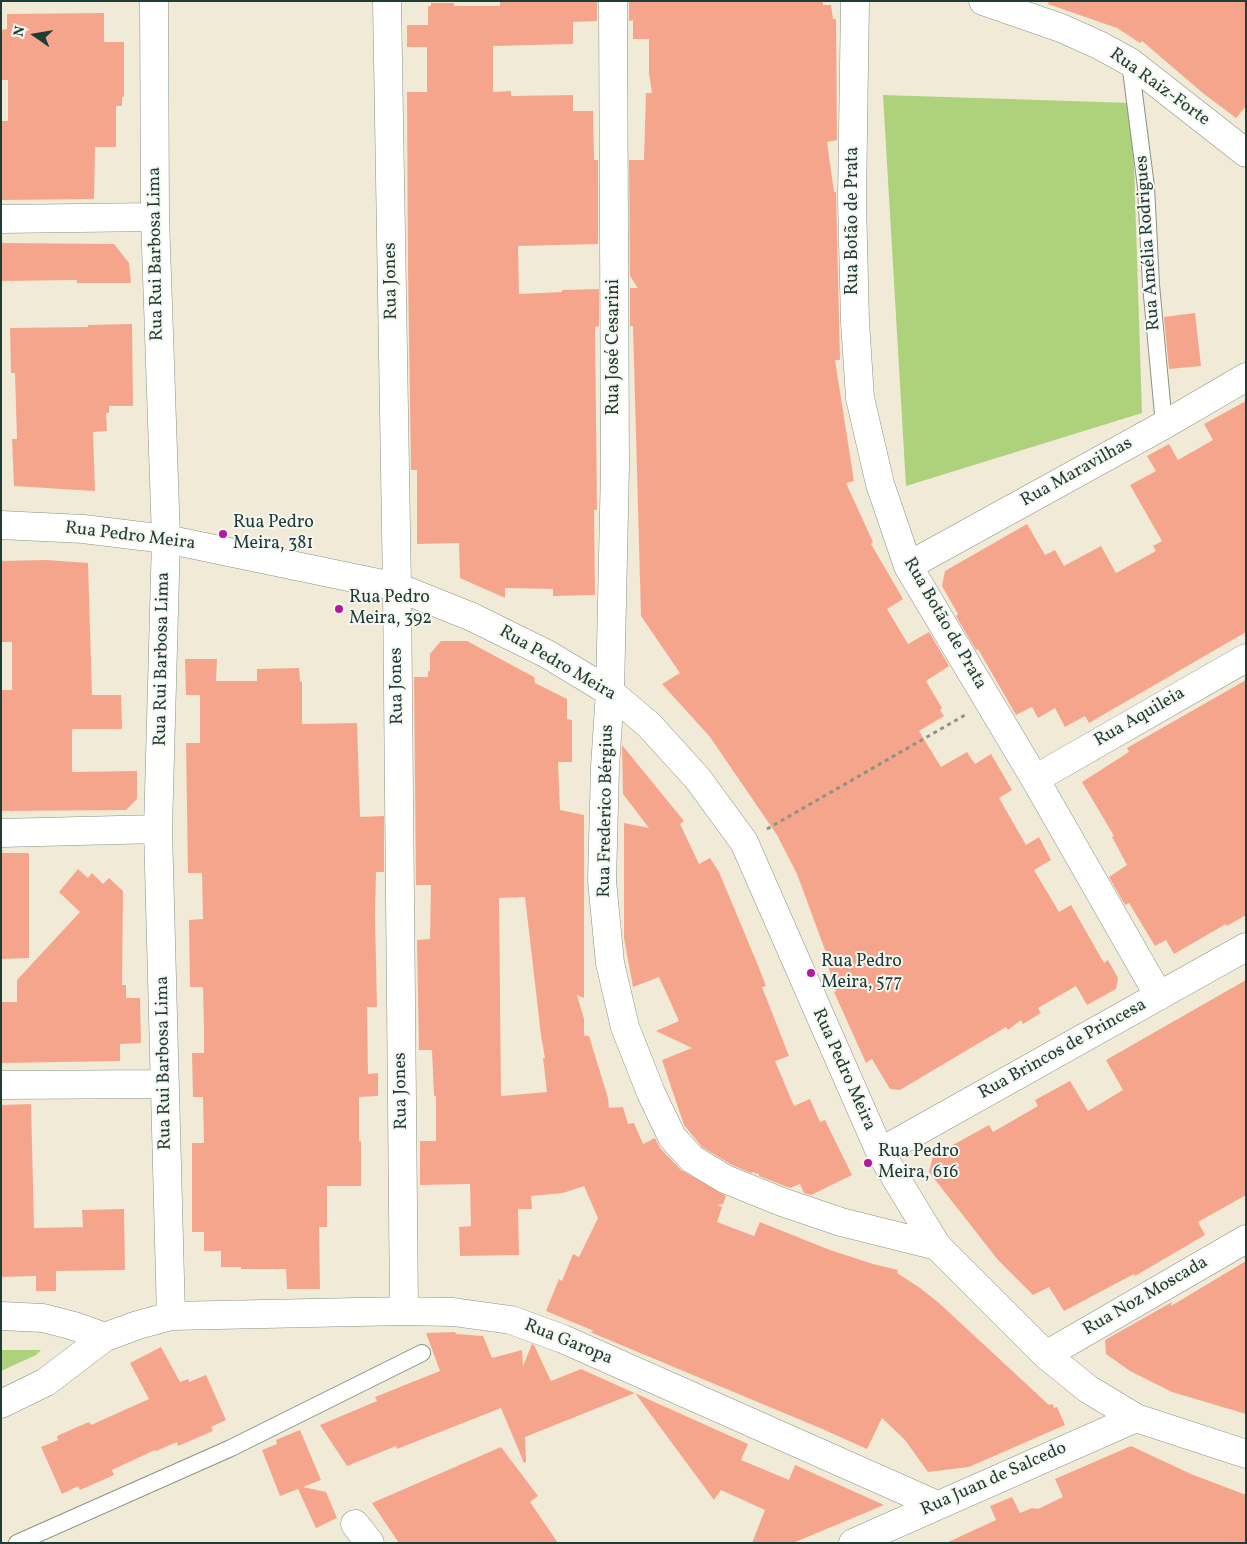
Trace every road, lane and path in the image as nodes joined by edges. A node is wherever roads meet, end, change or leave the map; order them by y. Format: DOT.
graph roads {
  1 [pos="154,1"];
  2 [pos="387,1"];
  3 [pos="613,1"];
  4 [pos="855,1"];
  5 [pos="983,1"];
  6 [pos="1130,62"];
  7 [pos="1246,152"];
  8 [pos="156,217"];
  9 [pos="1,219"];
  10 [pos="1246,377"];
  11 [pos="1164,425"];
  12 [pos="1,525"];
  13 [pos="166,539"];
  14 [pos="908,566"];
  15 [pos="397,587"];
  16 [pos="1246,658"];
  17 [pos="610,692"];
  18 [pos="988,702"];
  19 [pos="1034,779"];
  20 [pos="158,829"];
  21 [pos="1,833"];
  22 [pos="744,842"];
  23 [pos="1246,946"];
  24 [pos="1159,996"];
  25 [pos="166,1084"];
  26 [pos="1,1085"];
  27 [pos="880,1152"];
  28 [pos="1246,1239"];
  29 [pos="937,1246"];
  30 [pos="404,1311"];
  31 [pos="1,1316"];
  32 [pos="171,1316"];
  33 [pos="105,1337"];
  34 [pos="422,1354"];
  35 [pos="1046,1355"];
  36 [pos="1,1404"];
  37 [pos="1136,1418"];
  38 [pos="1246,1454"];
  39 [pos="937,1505"];
  40 [pos="17,1543"];
  41 [pos="853,1543"];
  1 -- 8 [label="street, Rua Rui Barbosa Lima"];
  2 -- 15 [label="street, Rua Jones"];
  3 -- 17 [label="street, Rua José Cesarini"];
  4 -- 14 [label="street, Rua Botão de Prata"];
  5 -- 6 [label="street, Rua Raiz-Forte"];
  6 -- 7 [label="street, Rua Raiz-Forte"];
  6 -- 11 [label="lane, Rua Amélia Rodrigues"];
  8 -- 9 [label="street"];
  8 -- 13 [label="street, Rua Rui Barbosa Lima"];
  10 -- 11 [label="street, Rua Maravilhas"];
  11 -- 14 [label="street, Rua Maravilhas"];
  12 -- 13 [label="street, Rua Pedro Meira"];
  13 -- 15 [label="street, Rua Pedro Meira"];
  13 -- 20 [label="street, Rua Rui Barbosa Lima"];
  14 -- 18 [label="street, Rua Botão de Prata"];
  15 -- 17 [label="street, Rua Pedro Meira"];
  15 -- 30 [label="street, Rua Jones"];
  16 -- 19 [label="street, Rua Aquileia"];
  17 -- 22 [label="street, Rua Pedro Meira"];
  17 -- 29 [label="street, Rua Frederico Bérgius"];
  18 -- 19 [label="street, Rua Botão de Prata"];
  18 -- 22 [label="path"];
  19 -- 24 [label="street, Rua Botão de Prata"];
  20 -- 21 [label="street"];
  20 -- 25 [label="street, Rua Rui Barbosa Lima"];
  22 -- 27 [label="street, Rua Pedro Meira"];
  23 -- 24 [label="street, Rua Brincos de Princesa"];
  24 -- 27 [label="street, Rua Brincos de Princesa"];
  25 -- 26 [label="street"];
  25 -- 32 [label="street, Rua Rui Barbosa Lima"];
  27 -- 29 [label="street, Rua Pedro Meira"];
  28 -- 35 [label="street, Rua Noz Moscada"];
  29 -- 35 [label="street, Rua Pedro Meira"];
  30 -- 32 [label="street, Rua Garopa"];
  30 -- 39 [label="street, Rua Garopa"];
  31 -- 33 [label="street"];
  32 -- 33 [label="street, Rua Garopa"];
  33 -- 36 [label="street, Rua Garopa"];
  34 -- 40 [label="lane"];
  35 -- 37 [label="street, Rua Pedro Meira"];
  37 -- 38 [label="street, Rua Pedro Meira"];
  37 -- 39 [label="street, Rua Juan de Salcedo"];
  39 -- 41 [label="street, Rua Juan de Salcedo"];
}
